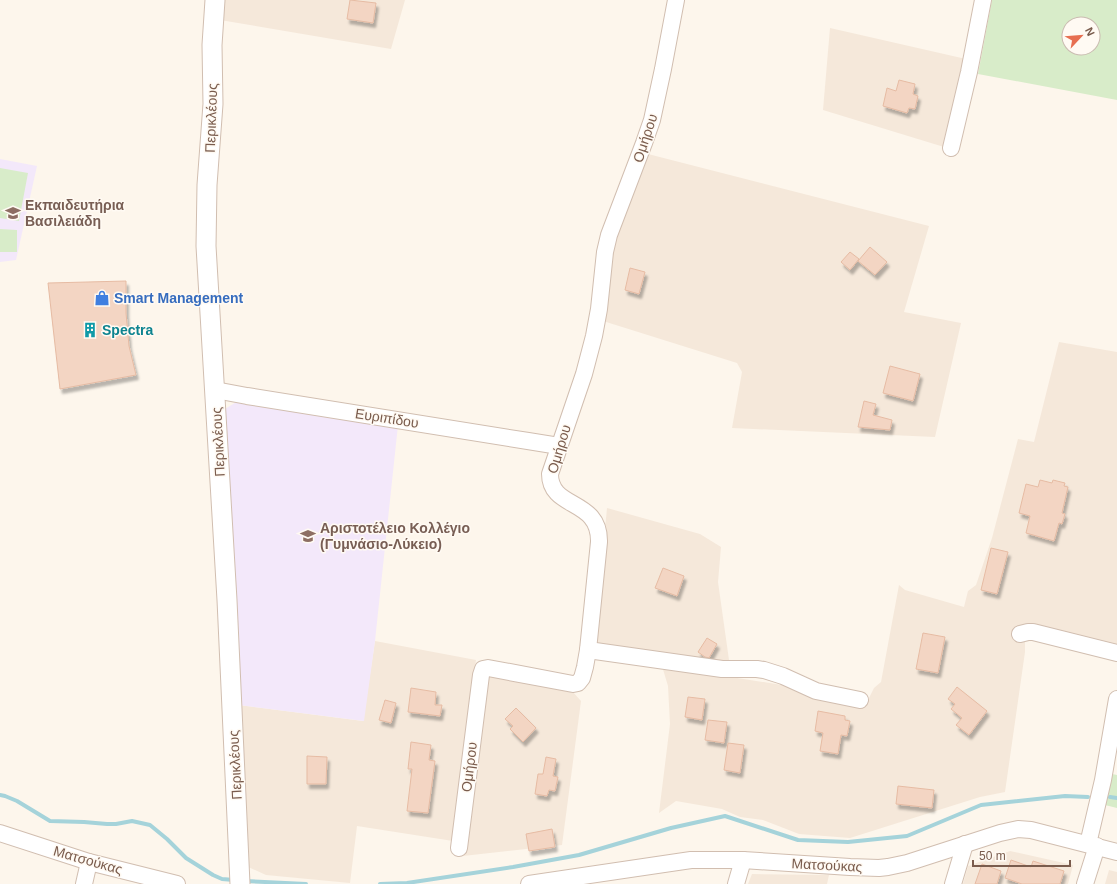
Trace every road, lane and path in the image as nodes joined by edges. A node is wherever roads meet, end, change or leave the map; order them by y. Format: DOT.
graph roads {
  1 [pos="215,0"];
  2 [pos="676,0"];
  3 [pos="983,0"];
  4 [pos="951,148"];
  5 [pos="215,390"];
  6 [pos="559,446"];
  7 [pos="1020,634"];
  8 [pos="588,650"];
  9 [pos="1117,654"];
  10 [pos="1117,699"];
  11 [pos="860,700"];
  12 [pos="0,833"];
  13 [pos="965,844"];
  14 [pos="1093,845"];
  15 [pos="459,848"];
  16 [pos="1117,852"];
  17 [pos="743,860"];
  18 [pos="89,862"];
  19 [pos="84,884"];
  20 [pos="177,884"];
  21 [pos="240,884"];
  22 [pos="529,884"];
  23 [pos="736,884"];
  24 [pos="953,884"];
  25 [pos="1085,884"];
  1 -- 5 [label="street, Περικλέους"];
  2 -- 6 [label="street, Ομήρου"];
  3 -- 4 [label="street"];
  5 -- 6 [label="street, Ευριπίδου"];
  5 -- 21 [label="street, Περικλέους"];
  6 -- 8 [label="street, Ομήρου"];
  7 -- 9 [label="street"];
  8 -- 11 [label="street"];
  8 -- 15 [label="street, Ομήρου"];
  10 -- 14 [label="street"];
  12 -- 18 [label="street, Ματσούκας"];
  13 -- 14 [label="street, Ματσούκας"];
  13 -- 17 [label="street, Ματσούκας"];
  13 -- 24 [label="street"];
  14 -- 16 [label="street, Ματσούκας"];
  14 -- 25 [label="street"];
  17 -- 22 [label="street, Ματσούκας"];
  17 -- 23 [label="street"];
  18 -- 19 [label="street"];
  18 -- 20 [label="street, Ματσούκας"];
}
